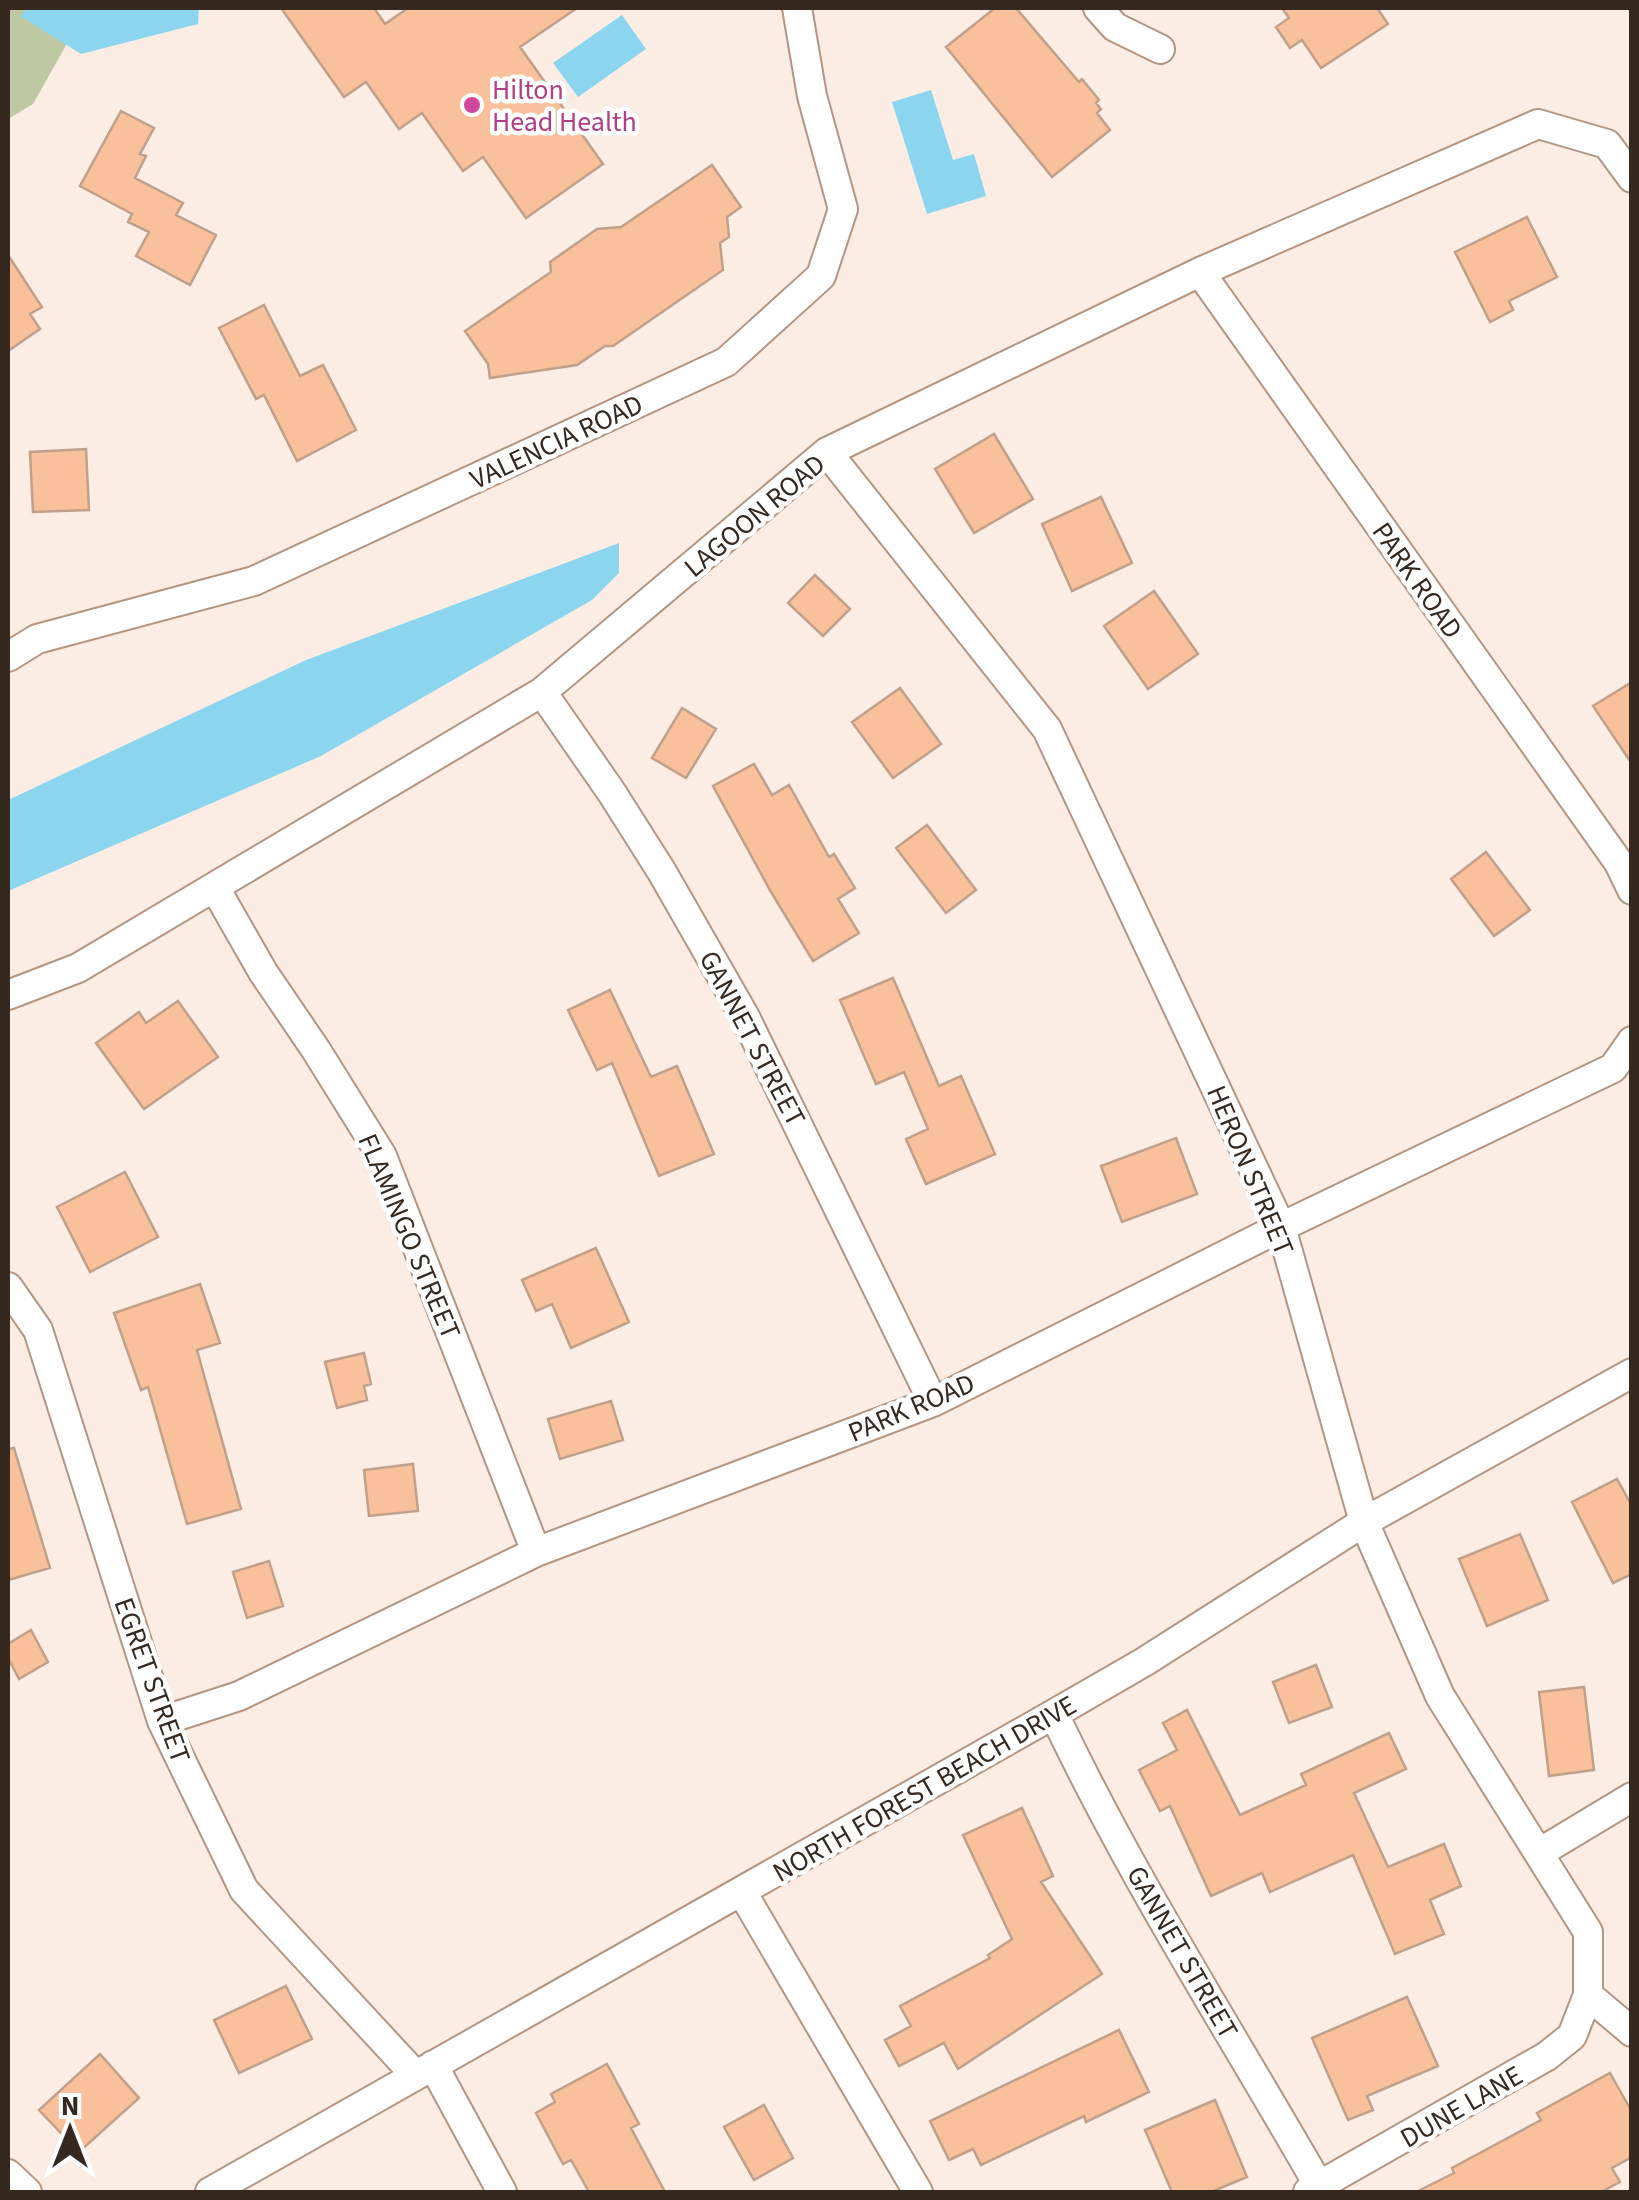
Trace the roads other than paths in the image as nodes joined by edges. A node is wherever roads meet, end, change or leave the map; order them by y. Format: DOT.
graph roads {
  1 [pos="797,8"];
  2 [pos="1098,8"];
  3 [pos="1160,49"];
  4 [pos="1632,178"];
  5 [pos="1200,272"];
  6 [pos="828,452"];
  7 [pos="8,657"];
  8 [pos="542,692"];
  9 [pos="215,888"];
  10 [pos="1632,890"];
  11 [pos="8,995"];
  12 [pos="1632,1040"];
  13 [pos="1281,1227"];
  14 [pos="8,1287"];
  15 [pos="1632,1374"];
  16 [pos="933,1402"];
  17 [pos="1364,1522"];
  18 [pos="536,1552"];
  19 [pos="1054,1714"];
  20 [pos="162,1721"];
  21 [pos="1632,1797"];
  22 [pos="1538,1852"];
  23 [pos="742,1892"];
  24 [pos="1588,1995"];
  25 [pos="1632,2032"];
  26 [pos="423,2071"];
  27 [pos="8,2174"];
  28 [pos="1313,2189"];
  29 [pos="26,2192"];
  30 [pos="210,2192"];
  31 [pos="502,2192"];
  32 [pos="918,2192"];
  1 -- 7 [label="street, VALENCIA ROAD"];
  2 -- 3 [label="street"];
  4 -- 5 [label="street, LAGOON ROAD"];
  5 -- 6 [label="street, LAGOON ROAD"];
  5 -- 10 [label="street, PARK ROAD"];
  6 -- 8 [label="street, LAGOON ROAD"];
  6 -- 13 [label="street, HERON STREET"];
  8 -- 9 [label="street, LAGOON ROAD"];
  8 -- 16 [label="street, GANNET STREET"];
  9 -- 11 [label="street, LAGOON ROAD"];
  9 -- 18 [label="street, FLAMINGO STREET"];
  12 -- 13 [label="street, PARK ROAD"];
  13 -- 16 [label="street, PARK ROAD"];
  13 -- 17 [label="street, HERON STREET"];
  14 -- 20 [label="street, EGRET STREET"];
  15 -- 17 [label="street, NORTH FOREST BEACH DRIVE"];
  16 -- 18 [label="street, PARK ROAD"];
  17 -- 19 [label="street, NORTH FOREST BEACH DRIVE"];
  17 -- 22 [label="street, HERON STREET"];
  18 -- 20 [label="street, PARK ROAD"];
  19 -- 23 [label="street, NORTH FOREST BEACH DRIVE"];
  19 -- 28 [label="street, GANNET STREET"];
  20 -- 26 [label="street, EGRET STREET"];
  21 -- 22 [label="street"];
  22 -- 24 [label="street, HERON STREET"];
  23 -- 26 [label="street, NORTH FOREST BEACH DRIVE"];
  23 -- 32 [label="street"];
  24 -- 25 [label="street"];
  24 -- 28 [label="street, DUNE LANE"];
  26 -- 30 [label="street, NORTH FOREST BEACH DRIVE"];
  26 -- 31 [label="street, EGRET STREET"];
  27 -- 29 [label="street"];
}
